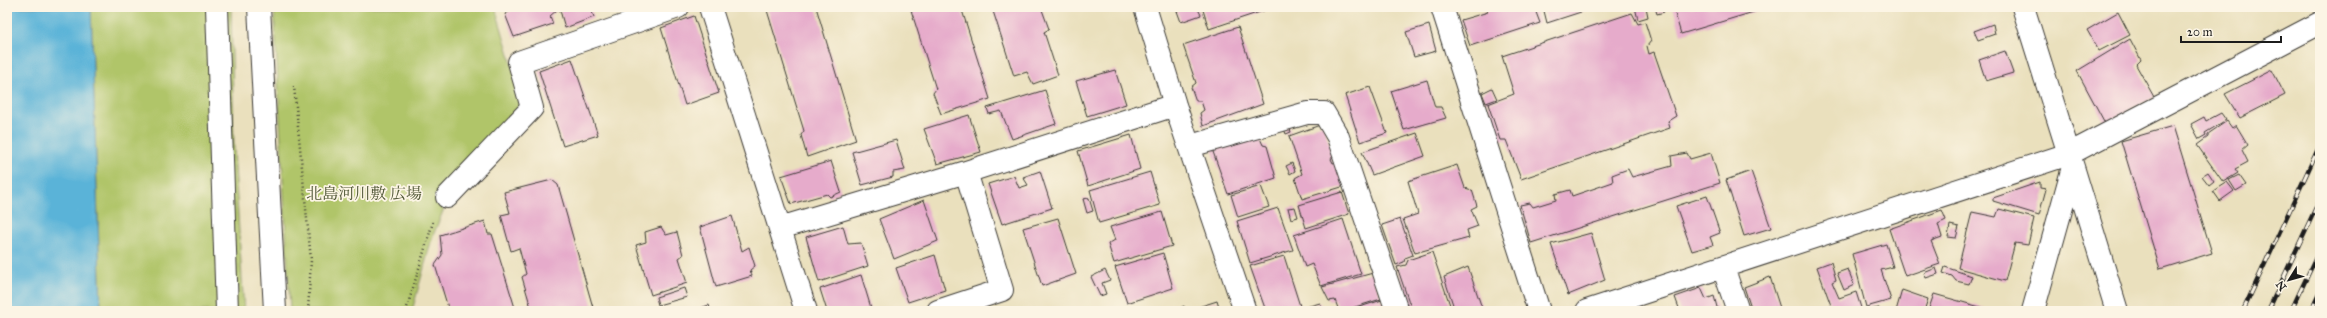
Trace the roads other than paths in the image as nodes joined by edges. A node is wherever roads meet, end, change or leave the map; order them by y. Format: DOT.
graph roads {
  1 [pos="216,7"];
  2 [pos="259,7"];
  3 [pos="678,7"];
  4 [pos="710,7"];
  5 [pos="1145,7"];
  6 [pos="1442,7"];
  7 [pos="2023,7"];
  8 [pos="2320,23"];
  9 [pos="1175,105"];
  10 [pos="1190,146"];
  11 [pos="2071,161"];
  12 [pos="966,172"];
  13 [pos="447,198"];
  14 [pos="780,228"];
  15 [pos="1723,267"];
  16 [pos="227,311"];
  17 [pos="275,311"];
  18 [pos="806,311"];
  19 [pos="938,311"];
  20 [pos="1245,311"];
  21 [pos="1398,311"];
  22 [pos="1539,311"];
  23 [pos="1587,311"];
  24 [pos="1738,311"];
  25 [pos="2033,311"];
  26 [pos="2117,311"];
  1 -- 16 [label="street"];
  2 -- 17 [label="street"];
  3 -- 13 [label="street"];
  4 -- 14 [label="street"];
  5 -- 9 [label="street"];
  6 -- 22 [label="street"];
  7 -- 11 [label="street"];
  8 -- 11 [label="street"];
  9 -- 10 [label="street"];
  9 -- 12 [label="street"];
  10 -- 20 [label="street"];
  10 -- 21 [label="street"];
  11 -- 15 [label="street"];
  11 -- 25 [label="street"];
  11 -- 26 [label="street"];
  12 -- 14 [label="street"];
  12 -- 19 [label="street"];
  14 -- 18 [label="street"];
  15 -- 23 [label="street"];
  15 -- 24 [label="street"];
}
